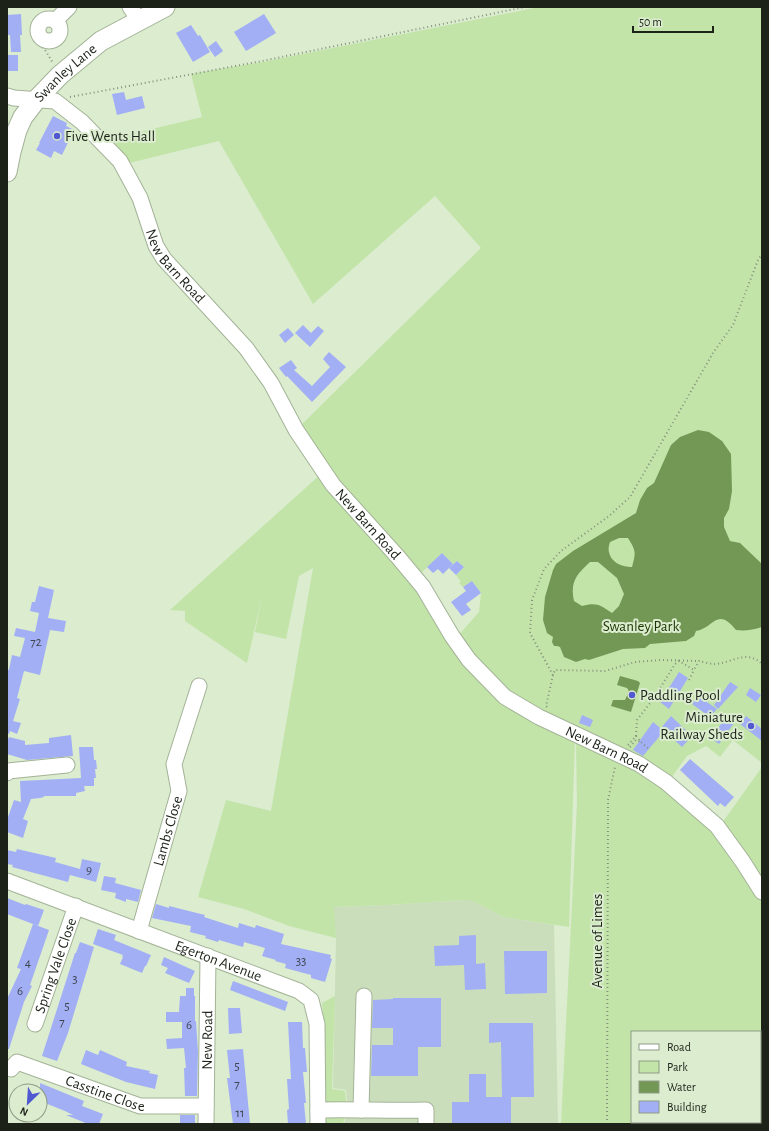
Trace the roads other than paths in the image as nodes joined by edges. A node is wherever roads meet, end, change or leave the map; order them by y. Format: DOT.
graph roads {
  1 [pos="69,7"];
  2 [pos="165,7"];
  3 [pos="134,14"];
  4 [pos="45,40"];
  5 [pos="7,96"];
  6 [pos="36,100"];
  7 [pos="7,172"];
  8 [pos="199,686"];
  9 [pos="67,765"];
  10 [pos="7,773"];
  11 [pos="7,881"];
  12 [pos="762,892"];
  13 [pos="76,906"];
  14 [pos="139,931"];
  15 [pos="208,956"];
  16 [pos="364,996"];
  17 [pos="35,1024"];
  18 [pos="11,1069"];
  19 [pos="206,1106"];
  20 [pos="360,1110"];
  21 [pos="318,1117"];
  22 [pos="206,1124"];
  23 [pos="426,1124"];
  1 -- 4 [label="street"];
  2 -- 3 [label="main road, Swanley Lane"];
  3 -- 6 [label="main road, Swanley Lane"];
  5 -- 6 [label="street, New Barn Road"];
  6 -- 7 [label="main road, Swanley Lane"];
  6 -- 12 [label="street, New Barn Road"];
  8 -- 14 [label="street, Lambs Close"];
  9 -- 10 [label="street"];
  11 -- 13 [label="street, Egerton Avenue"];
  13 -- 14 [label="street, Egerton Avenue"];
  13 -- 17 [label="street, Spring Vale Close"];
  14 -- 15 [label="street, Egerton Avenue"];
  15 -- 19 [label="street, New Road"];
  15 -- 21 [label="street, Egerton Avenue"];
  16 -- 20 [label="street"];
  18 -- 19 [label="street, Casstine Close"];
  19 -- 22 [label="street, New Road"];
  20 -- 21 [label="street"];
  20 -- 23 [label="street"];
}
